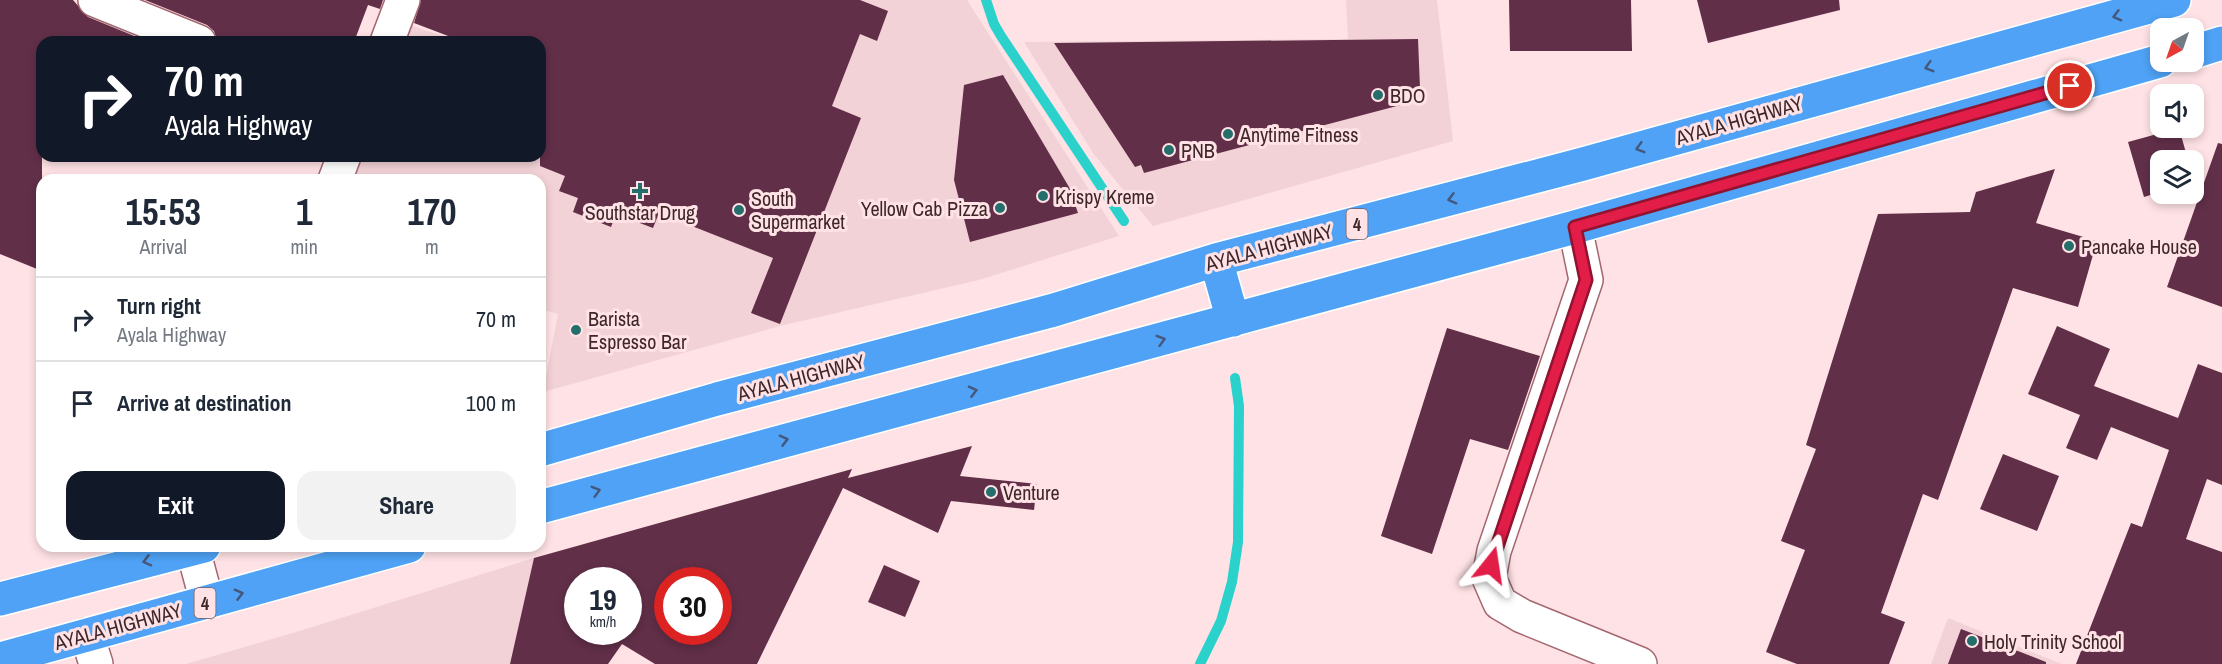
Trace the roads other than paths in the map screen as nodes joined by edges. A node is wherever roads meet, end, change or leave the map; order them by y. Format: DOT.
graph roads {
  1 [pos="95,0"];
  2 [pos="403,0"];
  3 [pos="2174,0"];
  4 [pos="185,36"];
  5 [pos="389,36"];
  6 [pos="2222,44"];
  7 [pos="2204,48"];
  8 [pos="2150,64"];
  9 [pos="1575,227"];
  10 [pos="1216,260"];
  11 [pos="1233,320"];
  12 [pos="546,448"];
  13 [pos="546,505"];
  14 [pos="177,552"];
  15 [pos="197,552"];
  16 [pos="387,552"];
  17 [pos="0,598"];
  18 [pos="207,602"];
  19 [pos="92,649"];
  20 [pos="0,659"];
  21 [pos="1640,664"];
  1 -- 4 [label="street"];
  2 -- 5 [label="street"];
  3 -- 10 [label="highway, AYALA HIGHWAY / 4, one-way"];
  6 -- 7 [label="highway"];
  8 -- 9 [label="highway"];
  9 -- 11 [label="highway"];
  9 -- 21 [label="street"];
  10 -- 11 [label="highway"];
  10 -- 12 [label="highway, AYALA HIGHWAY / 4"];
  13 -- 11 [label="highway, one-way"];
  14 -- 17 [label="highway, one-way"];
  15 -- 18 [label="street"];
  18 -- 16 [label="highway, AYALA HIGHWAY / 4, one-way"];
  18 -- 19 [label="highway, AYALA HIGHWAY / 4"];
  19 -- 20 [label="highway, AYALA HIGHWAY / 4"];
}
